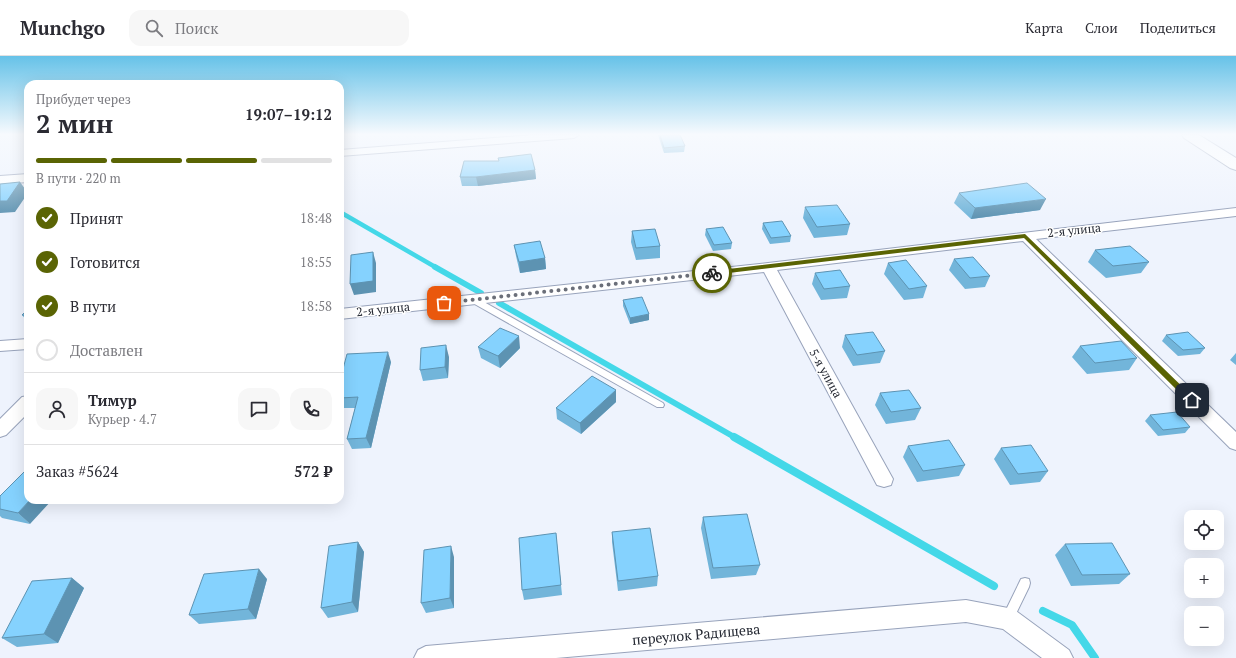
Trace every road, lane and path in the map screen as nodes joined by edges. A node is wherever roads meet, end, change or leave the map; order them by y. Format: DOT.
graph roads {
  1 [pos="24,178"];
  2 [pos="0,180"];
  3 [pos="1236,212"];
  4 [pos="1025,236"];
  5 [pos="768,267"];
  6 [pos="474,300"];
  7 [pos="344,314"];
  8 [pos="24,344"];
  9 [pos="0,346"];
  10 [pos="24,406"];
  11 [pos="660,406"];
  12 [pos="0,430"];
  13 [pos="1236,443"];
  14 [pos="884,479"];
  15 [pos="1025,583"];
  16 [pos="1008,619"];
  17 [pos="426,658"];
  18 [pos="1061,658"];
  1 -- 2 [label="street"];
  3 -- 4 [label="street, 2-я улица"];
  4 -- 5 [label="street, 2-я улица"];
  4 -- 13 [label="street"];
  5 -- 6 [label="street, 2-я улица"];
  5 -- 14 [label="street, 5-я улица"];
  6 -- 7 [label="street, 2-я улица"];
  6 -- 11 [label="lane"];
  8 -- 9 [label="street"];
  10 -- 12 [label="street"];
  15 -- 16 [label="lane"];
  16 -- 17 [label="street, переулок Радищева"];
  16 -- 18 [label="street"];
}
